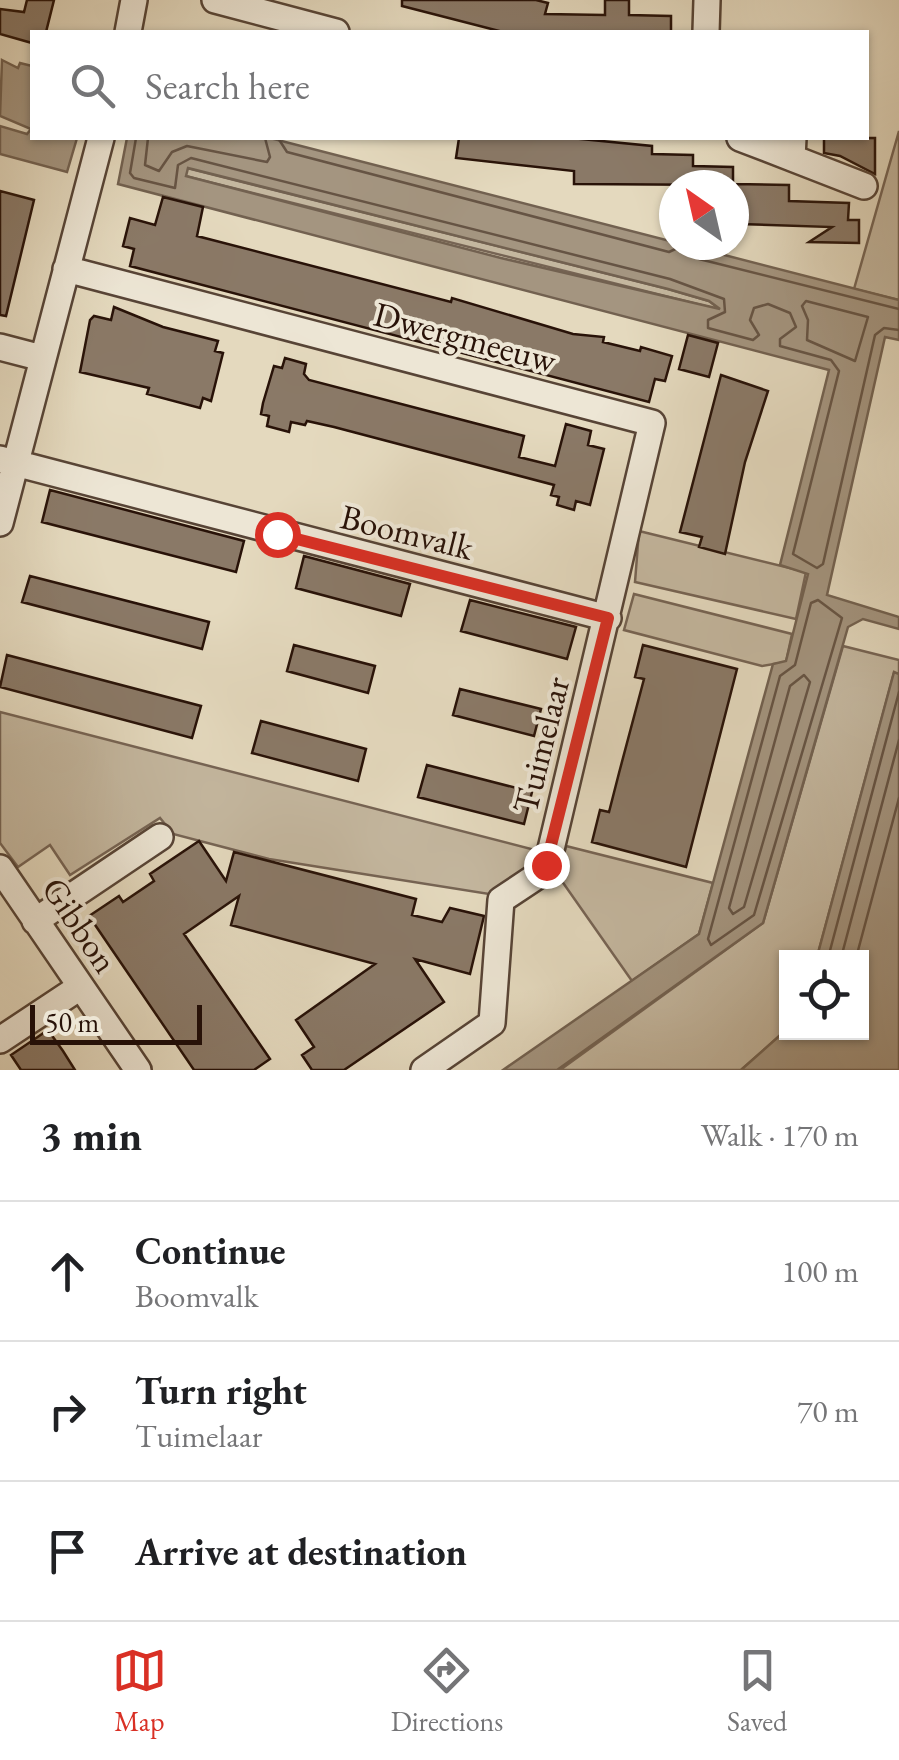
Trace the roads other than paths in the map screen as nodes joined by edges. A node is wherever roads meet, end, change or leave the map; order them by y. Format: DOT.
graph roads {
  1 [pos="134,0"];
  2 [pos="216,0"];
  3 [pos="707,0"];
  4 [pos="128,30"];
  5 [pos="328,30"];
  6 [pos="706,30"];
  7 [pos="101,140"];
  8 [pos="750,140"];
  9 [pos="792,148"];
  10 [pos="864,186"];
  11 [pos="66,269"];
  12 [pos="0,347"];
  13 [pos="42,358"];
  14 [pos="8,461"];
  15 [pos="0,523"];
  16 [pos="608,618"];
  17 [pos="160,837"];
  18 [pos="0,868"];
  19 [pos="36,922"];
  20 [pos="80,987"];
  21 [pos="0,1040"];
  22 [pos="138,1070"];
  23 [pos="424,1070"];
  1 -- 4 [label="street"];
  2 -- 5 [label="street"];
  3 -- 6 [label="street"];
  7 -- 11 [label="street"];
  8 -- 9 [label="street"];
  9 -- 10 [label="street"];
  11 -- 13 [label="street"];
  11 -- 16 [label="street, Dwergmeeuw"];
  12 -- 13 [label="street"];
  13 -- 14 [label="street"];
  14 -- 15 [label="street"];
  14 -- 16 [label="street, Boomvalk"];
  16 -- 23 [label="street, Tuimelaar"];
  17 -- 19 [label="street"];
  18 -- 19 [label="street, Gibbon"];
  19 -- 20 [label="street, Gibbon"];
  20 -- 21 [label="street"];
  20 -- 22 [label="street, Gibbon"];
}
